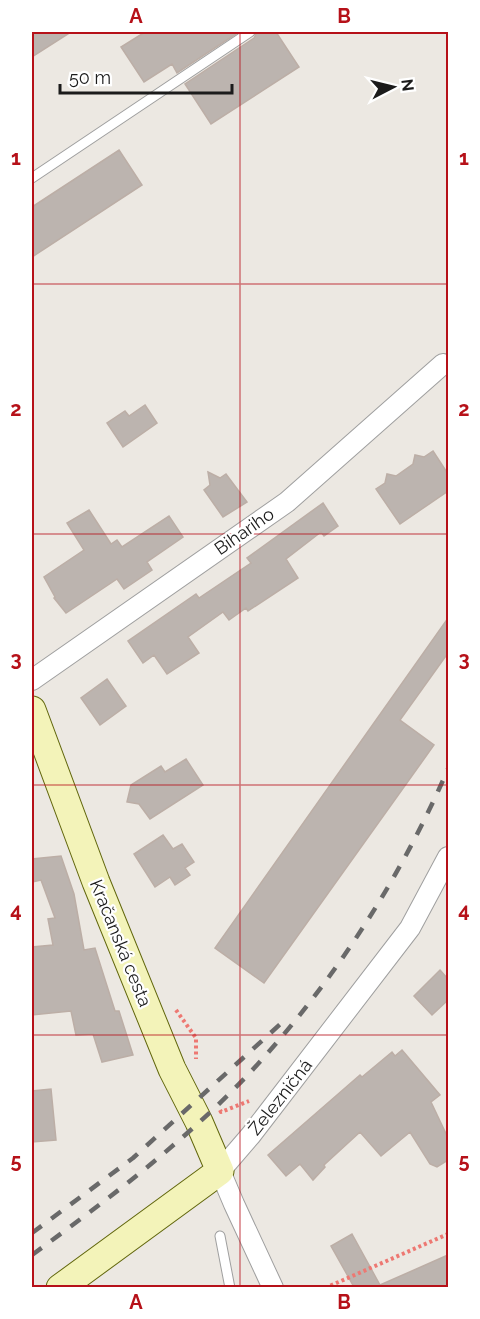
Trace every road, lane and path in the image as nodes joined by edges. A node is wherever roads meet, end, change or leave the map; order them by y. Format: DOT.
graph roads {
  1 [pos="250,32"];
  2 [pos="32,178"];
  3 [pos="443,364"];
  4 [pos="32,680"];
  5 [pos="32,710"];
  6 [pos="448,857"];
  7 [pos="176,1009"];
  8 [pos="196,1065"];
  9 [pos="252,1100"];
  10 [pos="217,1105"];
  11 [pos="220,1171"];
  12 [pos="448,1234"];
  13 [pos="220,1236"];
  14 [pos="60,1287"];
  15 [pos="230,1287"];
  16 [pos="273,1287"];
  17 [pos="326,1287"];
  1 -- 2 [label="lane"];
  3 -- 4 [label="street, Bihariho"];
  5 -- 11 [label="street, Kračanská cesta"];
  6 -- 11 [label="street, Železničná"];
  7 -- 8 [label="path"];
  9 -- 10 [label="path"];
  11 -- 14 [label="street, Železničná"];
  11 -- 16 [label="street"];
  12 -- 17 [label="path"];
  13 -- 15 [label="lane"];
}
